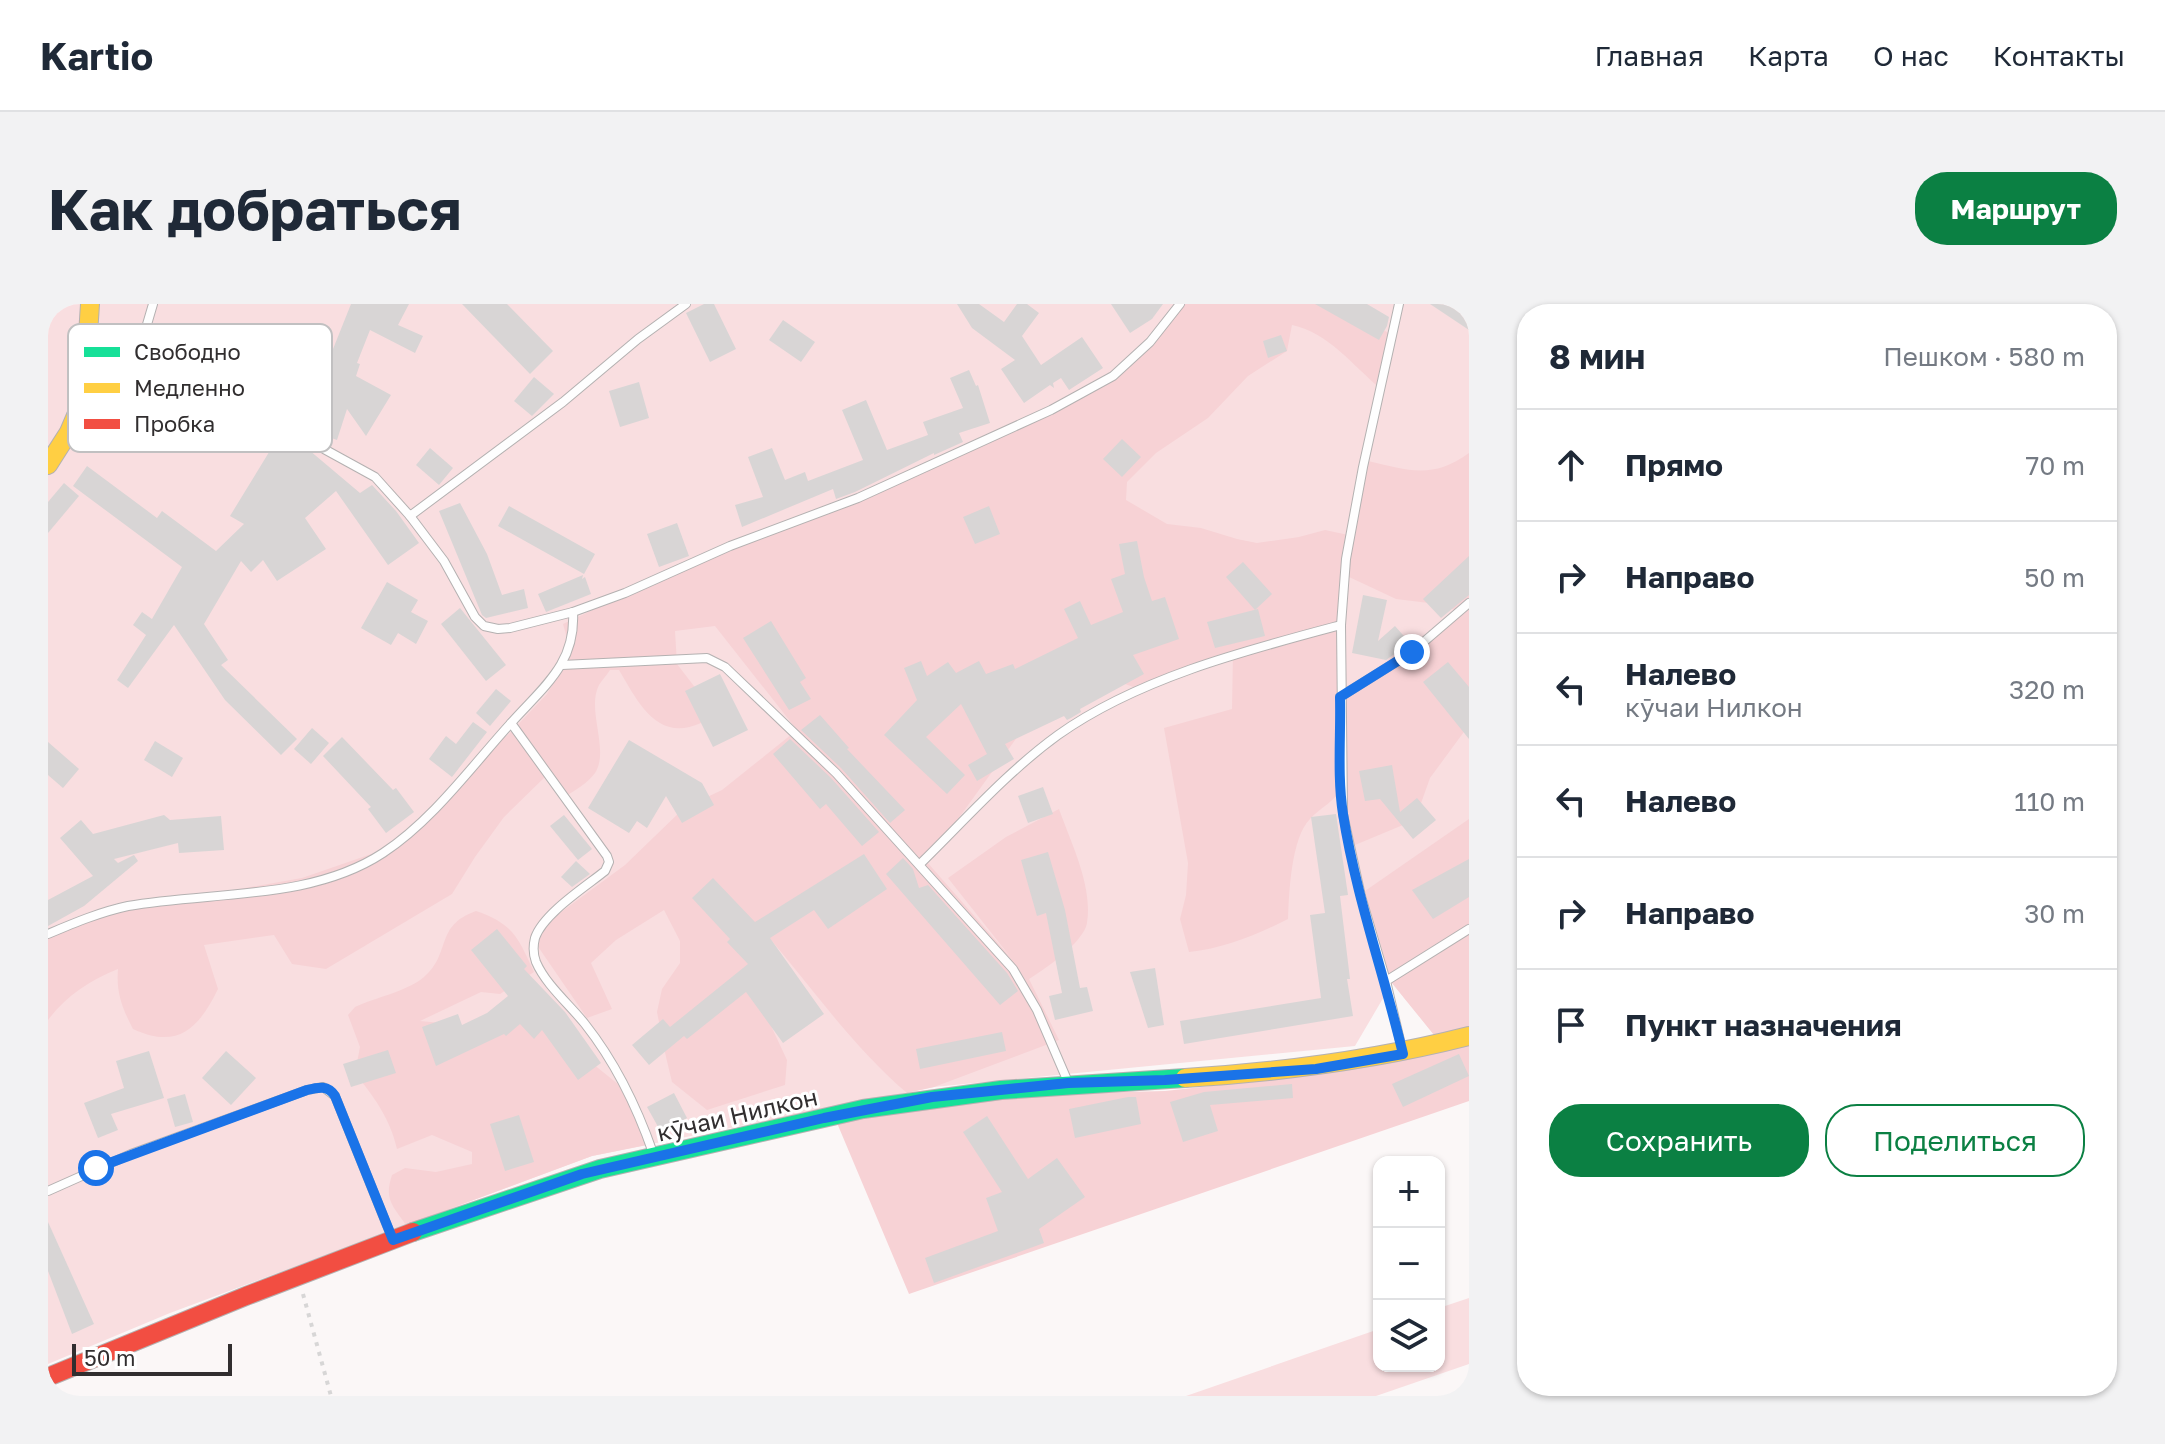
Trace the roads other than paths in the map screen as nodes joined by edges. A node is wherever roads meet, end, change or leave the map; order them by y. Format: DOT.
graph roads {
  1 [pos="90,304"];
  2 [pos="153,304"];
  3 [pos="686,304"];
  4 [pos="1180,304"];
  5 [pos="1399,304"];
  6 [pos="89,324"];
  7 [pos="147,324"];
  8 [pos="68,434"];
  9 [pos="328,452"];
  10 [pos="48,465"];
  11 [pos="410,516"];
  12 [pos="1469,603"];
  13 [pos="573,612"];
  14 [pos="1341,625"];
  15 [pos="562,665"];
  16 [pos="1340,697"];
  17 [pos="511,723"];
  18 [pos="920,864"];
  19 [pos="1469,929"];
  20 [pos="48,934"];
  21 [pos="1386,981"];
  22 [pos="1469,1036"];
  23 [pos="1403,1054"];
  24 [pos="1068,1083"];
  25 [pos="655,1158"];
  26 [pos="48,1191"];
  27 [pos="393,1240"];
  28 [pos="48,1377"];
  1 -- 6 [label="street"];
  2 -- 7 [label="lane"];
  3 -- 11 [label="lane"];
  4 -- 13 [label="lane"];
  5 -- 14 [label="lane"];
  8 -- 10 [label="street"];
  9 -- 11 [label="lane"];
  11 -- 13 [label="lane"];
  12 -- 16 [label="lane"];
  13 -- 15 [label="lane"];
  14 -- 16 [label="lane"];
  14 -- 18 [label="lane"];
  15 -- 17 [label="lane"];
  15 -- 18 [label="lane"];
  16 -- 21 [label="lane"];
  17 -- 20 [label="lane"];
  17 -- 25 [label="lane"];
  18 -- 24 [label="lane"];
  19 -- 21 [label="lane"];
  21 -- 23 [label="lane"];
  22 -- 23 [label="street, кӯчаи Нилкон"];
  23 -- 24 [label="street, кӯчаи Нилкон"];
  24 -- 25 [label="street, кӯчаи Нилкон"];
  25 -- 27 [label="street, кӯчаи Нилкон"];
  26 -- 27 [label="lane"];
  27 -- 28 [label="street, кӯчаи Нилкон"];
}
